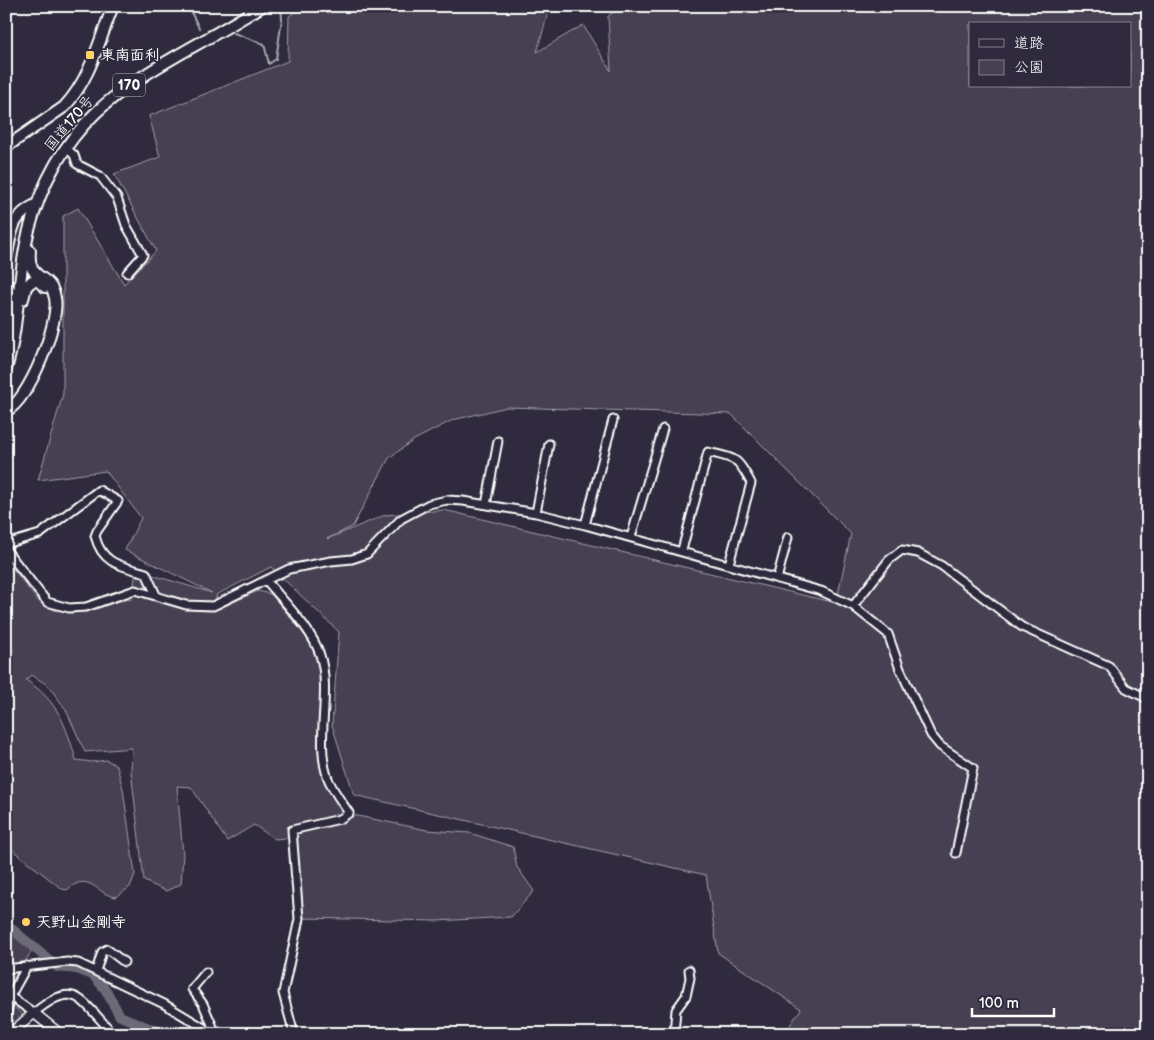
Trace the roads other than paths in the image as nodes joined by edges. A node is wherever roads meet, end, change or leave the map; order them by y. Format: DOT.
graph roads {
  1 [pos="112,6"];
  2 [pos="262,6"];
  3 [pos="6,147"];
  4 [pos="65,147"];
  5 [pos="45,182"];
  6 [pos="36,204"];
  7 [pos="6,258"];
  8 [pos="127,273"];
  9 [pos="6,283"];
  10 [pos="15,327"];
  11 [pos="13,342"];
  12 [pos="6,369"];
  13 [pos="6,407"];
  14 [pos="6,412"];
  15 [pos="613,420"];
  16 [pos="663,429"];
  17 [pos="498,441"];
  18 [pos="549,444"];
  19 [pos="486,505"];
  20 [pos="536,513"];
  21 [pos="585,525"];
  22 [pos="631,537"];
  23 [pos="788,537"];
  24 [pos="6,544"];
  25 [pos="6,550"];
  26 [pos="682,550"];
  27 [pos="729,564"];
  28 [pos="777,579"];
  29 [pos="266,580"];
  30 [pos="156,595"];
  31 [pos="853,606"];
  32 [pos="1148,699"];
  33 [pos="956,853"];
  34 [pos="124,962"];
  35 [pos="26,966"];
  36 [pos="6,969"];
  37 [pos="689,970"];
  38 [pos="96,971"];
  39 [pos="206,972"];
  40 [pos="11,997"];
  41 [pos="34,1014"];
  42 [pos="6,1016"];
  43 [pos="209,1033"];
  44 [pos="10,1034"];
  45 [pos="60,1034"];
  46 [pos="114,1034"];
  47 [pos="294,1034"];
  48 [pos="674,1034"];
  1 -- 3 [label="highway, 国道170号"];
  2 -- 4 [label="highway, 国道170号 / 170"];
  4 -- 5 [label="highway, 国道170号 / 170"];
  4 -- 8 [label="street"];
  5 -- 6 [label="highway, 国道170号 / 170"];
  5 -- 14 [label="highway"];
  6 -- 7 [label="highway"];
  6 -- 10 [label="highway, 国道170号 / 170"];
  9 -- 11 [label="highway"];
  10 -- 11 [label="highway, 国道170号 / 170"];
  10 -- 13 [label="highway"];
  11 -- 12 [label="highway, 国道170号 / 170"];
  15 -- 21 [label="street"];
  16 -- 22 [label="street"];
  17 -- 19 [label="street"];
  18 -- 20 [label="street"];
  19 -- 20 [label="street"];
  19 -- 29 [label="street"];
  20 -- 21 [label="street"];
  21 -- 22 [label="street"];
  22 -- 26 [label="street"];
  23 -- 28 [label="street"];
  24 -- 30 [label="street"];
  25 -- 30 [label="street"];
  26 -- 27 [label="street"];
  26 -- 27 [label="street"];
  27 -- 28 [label="street"];
  28 -- 31 [label="street"];
  29 -- 30 [label="street"];
  29 -- 47 [label="street"];
  31 -- 32 [label="street"];
  31 -- 33 [label="street"];
  34 -- 38 [label="street"];
  35 -- 36 [label="street"];
  35 -- 38 [label="street"];
  35 -- 40 [label="street"];
  37 -- 48 [label="street"];
  38 -- 43 [label="street"];
  39 -- 43 [label="street"];
  40 -- 41 [label="street"];
  40 -- 42 [label="street"];
  41 -- 44 [label="main road"];
  41 -- 45 [label="main road"];
  41 -- 46 [label="street"];
}
